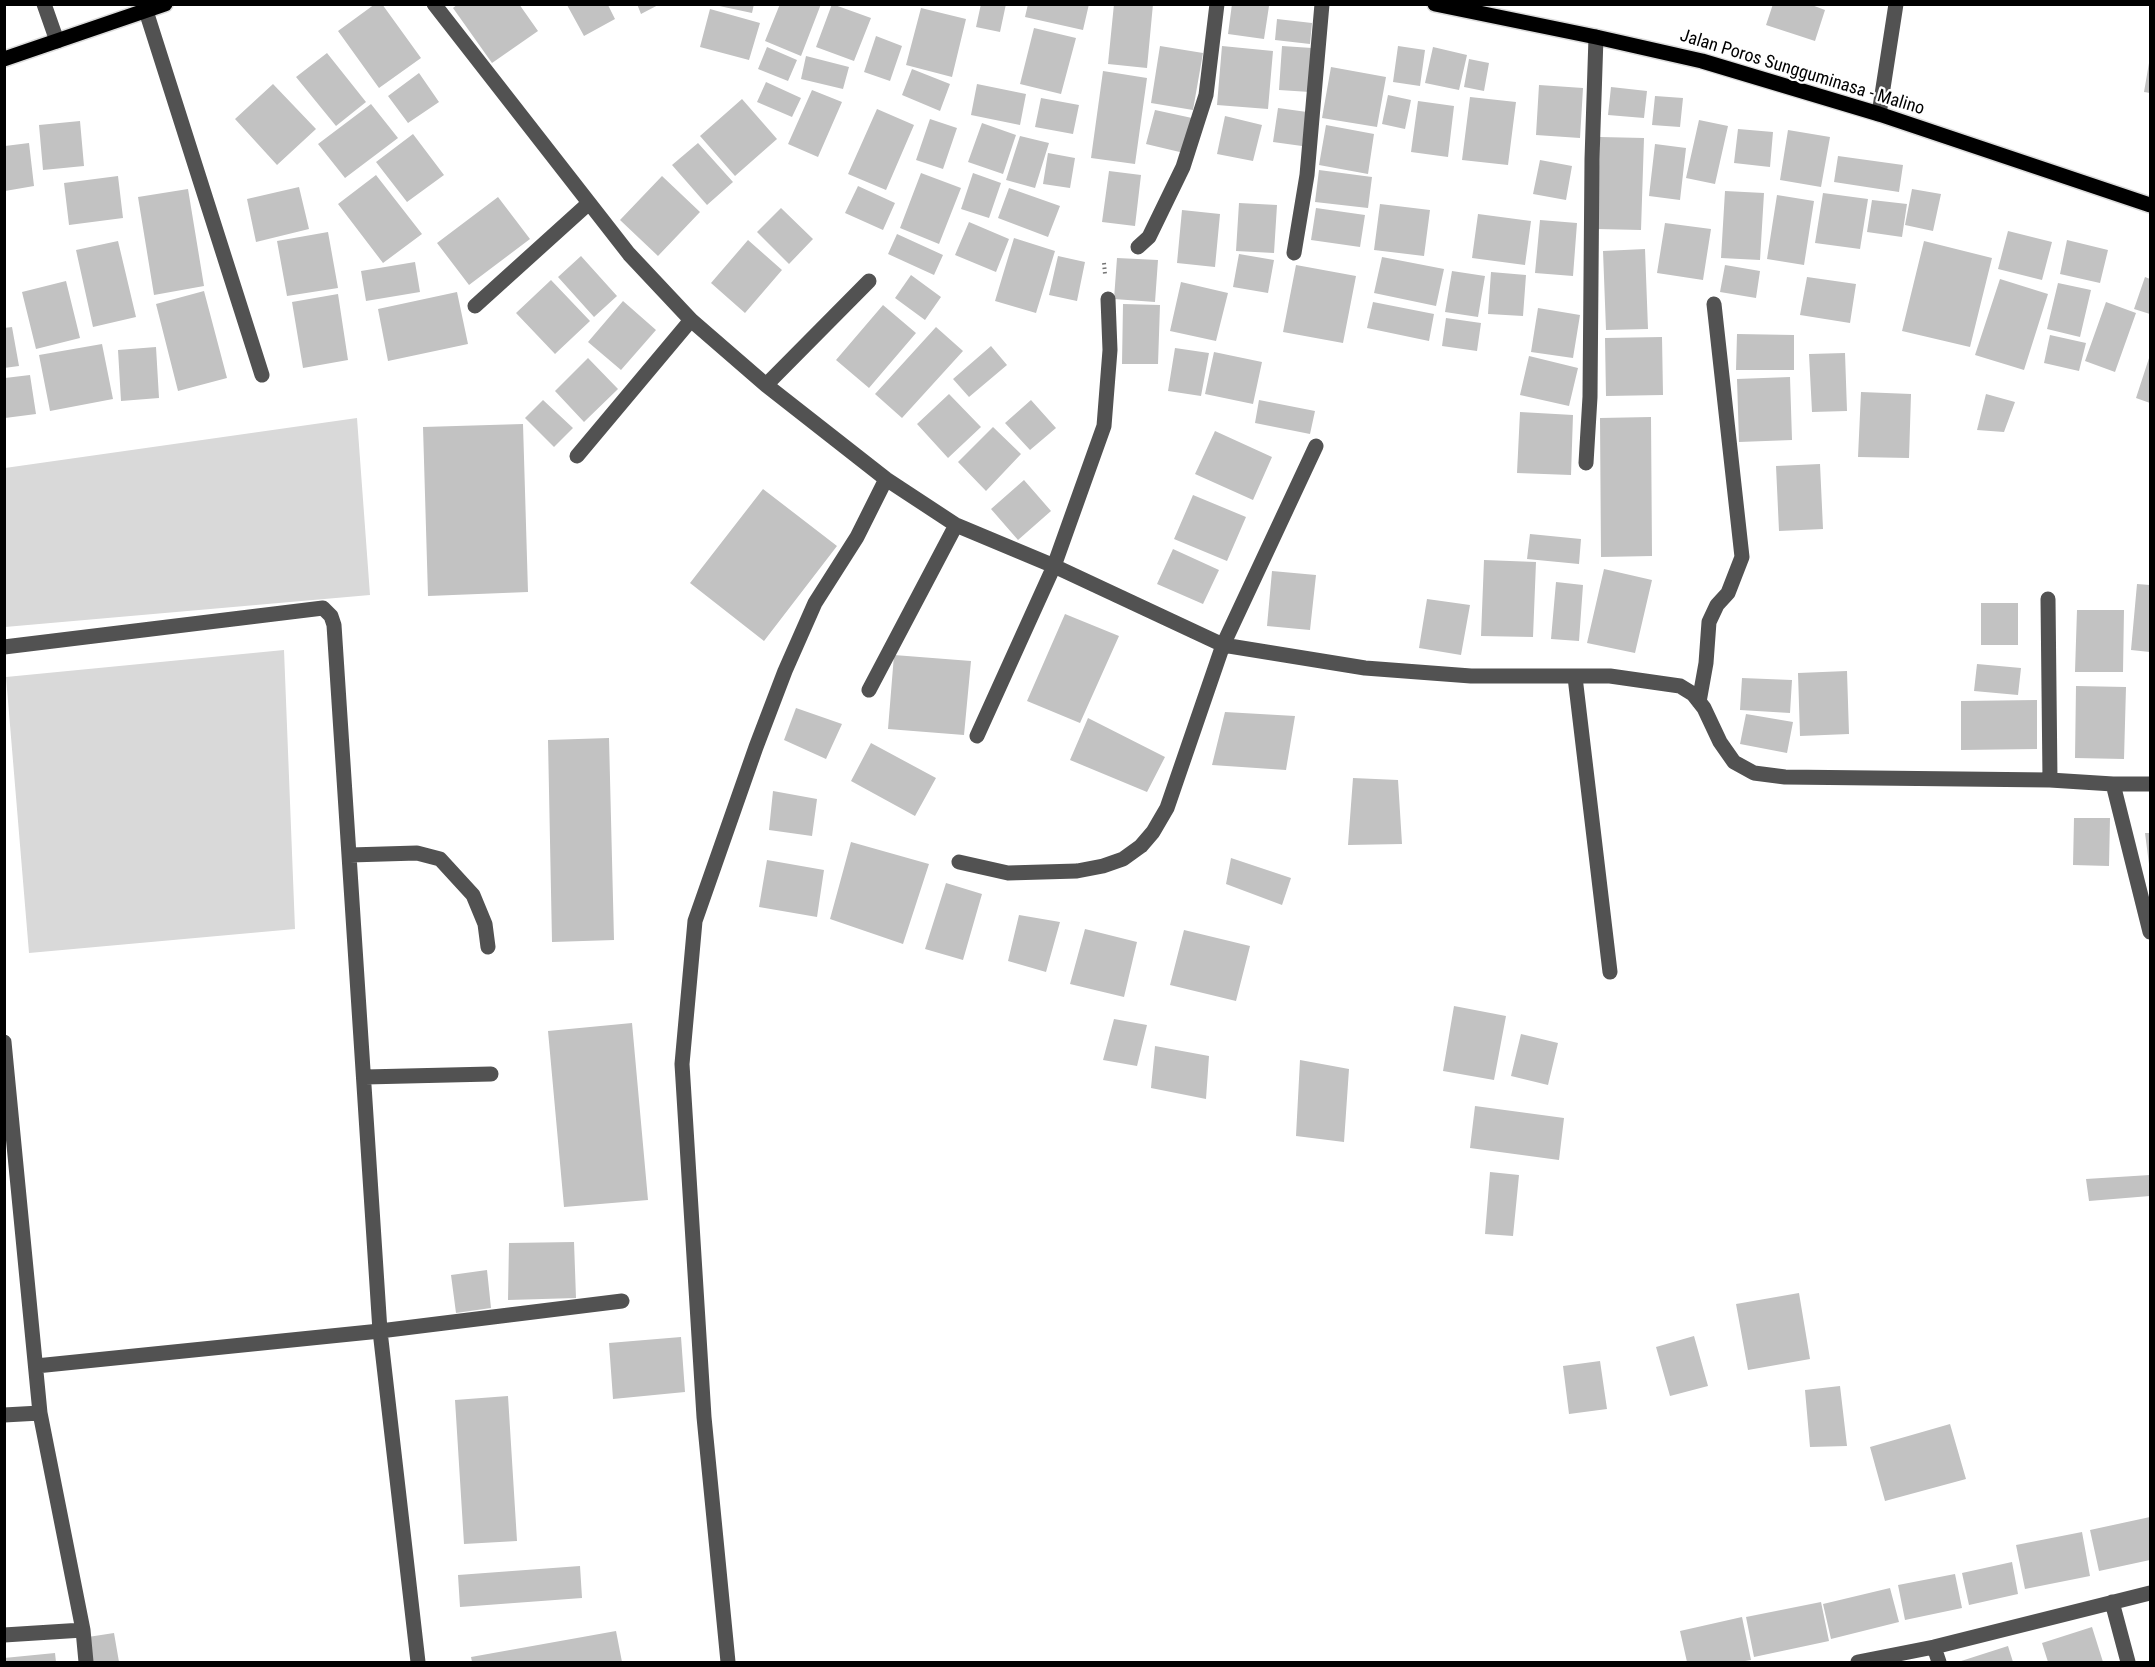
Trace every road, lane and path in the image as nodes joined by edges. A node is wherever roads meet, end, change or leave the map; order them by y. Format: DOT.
graph roads {
  1 [pos="44,4"];
  2 [pos="165,4"];
  3 [pos="434,4"];
  4 [pos="1217,4"];
  5 [pos="1322,4"];
  6 [pos="1435,4"];
  7 [pos="1896,4"];
  8 [pos="146,11"];
  9 [pos="1596,37"];
  10 [pos="57,41"];
  11 [pos="4,59"];
  12 [pos="1879,114"];
  13 [pos="589,203"];
  14 [pos="2151,205"];
  15 [pos="1138,247"];
  16 [pos="1294,253"];
  17 [pos="869,281"];
  18 [pos="1108,299"];
  19 [pos="1714,304"];
  20 [pos="475,306"];
  21 [pos="691,320"];
  22 [pos="262,375"];
  23 [pos="766,385"];
  24 [pos="1316,446"];
  25 [pos="577,456"];
  26 [pos="1586,463"];
  27 [pos="886,479"];
  28 [pos="956,525"];
  29 [pos="1054,566"];
  30 [pos="2048,599"];
  31 [pos="1223,645"];
  32 [pos="4,646"];
  33 [pos="1575,677"];
  34 [pos="869,690"];
  35 [pos="1700,702"];
  36 [pos="977,736"];
  37 [pos="2050,780"];
  38 [pos="2113,784"];
  39 [pos="2151,784"];
  40 [pos="350,855"];
  41 [pos="959,862"];
  42 [pos="2151,932"];
  43 [pos="488,947"];
  44 [pos="1610,972"];
  45 [pos="4,1042"];
  46 [pos="491,1074"];
  47 [pos="365,1077"];
  48 [pos="622,1301"];
  49 [pos="380,1331"];
  50 [pos="36,1366"];
  51 [pos="40,1413"];
  52 [pos="4,1415"];
  53 [pos="2151,1593"];
  54 [pos="2112,1602"];
  55 [pos="83,1630"];
  56 [pos="4,1635"];
  57 [pos="1934,1647"];
  58 [pos="86,1662"];
  59 [pos="418,1662"];
  60 [pos="728,1662"];
  61 [pos="1858,1662"];
  62 [pos="1939,1662"];
  63 [pos="2128,1662"];
  1 -- 10 [label="street"];
  2 -- 8 [label="main road"];
  3 -- 13 [label="street"];
  4 -- 15 [label="street"];
  5 -- 16 [label="street"];
  6 -- 9 [label="main road, Jalan Poros Sungguminasa - Malino"];
  7 -- 12 [label="street"];
  8 -- 10 [label="main road"];
  8 -- 22 [label="street"];
  9 -- 12 [label="main road, Jalan Poros Sungguminasa - Malino"];
  9 -- 26 [label="street"];
  10 -- 11 [label="main road"];
  12 -- 14 [label="main road, Jalan Poros Sungguminasa - Malino"];
  13 -- 20 [label="street"];
  13 -- 21 [label="street"];
  17 -- 23 [label="street"];
  18 -- 29 [label="street"];
  19 -- 35 [label="street"];
  21 -- 23 [label="street"];
  21 -- 25 [label="street"];
  23 -- 27 [label="street"];
  24 -- 31 [label="street"];
  27 -- 28 [label="street"];
  27 -- 60 [label="street"];
  28 -- 29 [label="street"];
  28 -- 34 [label="street"];
  29 -- 31 [label="street"];
  29 -- 36 [label="street"];
  30 -- 37 [label="street"];
  31 -- 33 [label="street"];
  31 -- 41 [label="street"];
  32 -- 40 [label="street"];
  33 -- 35 [label="street"];
  33 -- 44 [label="street"];
  35 -- 37 [label="street"];
  37 -- 38 [label="street"];
  38 -- 39 [label="street"];
  38 -- 42 [label="street"];
  40 -- 43 [label="street"];
  40 -- 47 [label="street"];
  45 -- 50 [label="street"];
  46 -- 47 [label="street"];
  47 -- 49 [label="street"];
  48 -- 49 [label="street"];
  49 -- 50 [label="street"];
  49 -- 59 [label="street"];
  50 -- 51 [label="street"];
  51 -- 52 [label="street"];
  51 -- 55 [label="street"];
  53 -- 54 [label="street"];
  54 -- 57 [label="street"];
  54 -- 63 [label="street"];
  55 -- 56 [label="street"];
  55 -- 58 [label="street"];
  57 -- 61 [label="street"];
  57 -- 62 [label="street"];
}
